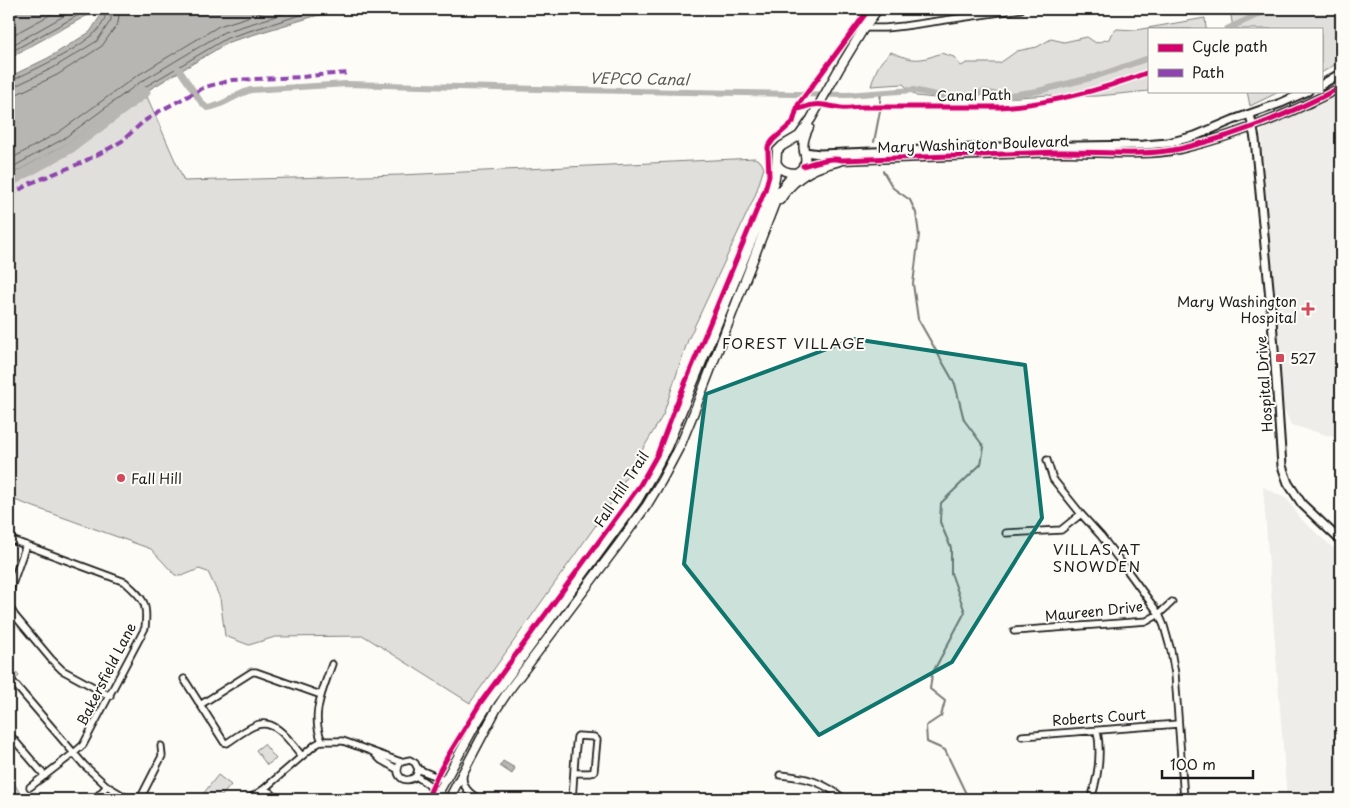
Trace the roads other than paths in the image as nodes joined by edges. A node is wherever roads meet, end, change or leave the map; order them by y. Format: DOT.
graph roads {
  1 [pos="878,9"];
  2 [pos="1021,9"];
  3 [pos="864,28"];
  4 [pos="1341,73"];
  5 [pos="1322,84"];
  6 [pos="1341,87"];
  7 [pos="1306,92"];
  8 [pos="1250,114"];
  9 [pos="813,117"];
  10 [pos="1253,127"];
  11 [pos="787,143"];
  12 [pos="804,151"];
  13 [pos="842,160"];
  14 [pos="777,164"];
  15 [pos="804,166"];
  16 [pos="795,173"];
  17 [pos="759,245"];
  18 [pos="1047,460"];
  19 [pos="1081,514"];
  20 [pos="1006,533"];
  21 [pos="9,538"];
  22 [pos="1341,541"];
  23 [pos="26,545"];
  24 [pos="1172,602"];
  25 [pos="1159,614"];
  26 [pos="1014,631"];
  27 [pos="332,664"];
  28 [pos="184,679"];
  29 [pos="13,682"];
  30 [pos="321,695"];
  31 [pos="110,696"];
  32 [pos="200,705"];
  33 [pos="1178,724"];
  34 [pos="1097,731"];
  35 [pos="9,734"];
  36 [pos="1022,736"];
  37 [pos="322,741"];
  38 [pos="162,746"];
  39 [pos="373,752"];
  40 [pos="74,754"];
  41 [pos="302,756"];
  42 [pos="401,762"];
  43 [pos="397,769"];
  44 [pos="418,769"];
  45 [pos="574,773"];
  46 [pos="462,775"];
  47 [pos="780,775"];
  48 [pos="45,776"];
  49 [pos="416,776"];
  50 [pos="446,782"];
  51 [pos="107,786"];
  52 [pos="30,787"];
  53 [pos="264,789"];
  54 [pos="451,797"];
  55 [pos="98,798"];
  56 [pos="436,798"];
  57 [pos="129,799"];
  58 [pos="140,799"];
  59 [pos="249,799"];
  60 [pos="276,799"];
  61 [pos="460,799"];
  62 [pos="479,799"];
  63 [pos="572,799"];
  64 [pos="844,799"];
  65 [pos="1090,799"];
  66 [pos="1184,799"];
  1 -- 3 [label="main road"];
  2 -- 3 [label="street"];
  3 -- 9 [label="main road"];
  4 -- 5 [label="street"];
  6 -- 10 [label="street, Mary Washington Boulevard"];
  7 -- 8 [label="street, Mary Washington Boulevard"];
  8 -- 10 [label="street, Hospital Drive"];
  8 -- 12 [label="street, Mary Washington Boulevard"];
  9 -- 11 [label="main road"];
  9 -- 12 [label="main road"];
  10 -- 13 [label="street, Mary Washington Boulevard"];
  10 -- 22 [label="street, Hospital Drive"];
  11 -- 12 [label="main road"];
  11 -- 14 [label="main road"];
  12 -- 15 [label="main road"];
  13 -- 15 [label="street, Mary Washington Boulevard"];
  13 -- 17 [label="main road"];
  14 -- 16 [label="main road"];
  14 -- 50 [label="main road"];
  15 -- 16 [label="main road"];
  16 -- 17 [label="main road"];
  17 -- 46 [label="main road"];
  18 -- 19 [label="street"];
  19 -- 20 [label="street"];
  19 -- 25 [label="street"];
  21 -- 23 [label="street, Bakersfield Lane"];
  23 -- 31 [label="street"];
  23 -- 31 [label="street, Bakersfield Lane"];
  24 -- 25 [label="street, Maureen Drive"];
  25 -- 26 [label="street, Maureen Drive"];
  25 -- 33 [label="street"];
  27 -- 30 [label="street"];
  28 -- 32 [label="street"];
  29 -- 40 [label="street"];
  30 -- 32 [label="street"];
  30 -- 37 [label="street"];
  31 -- 40 [label="street, Bakersfield Lane"];
  32 -- 41 [label="street"];
  33 -- 34 [label="street, Roberts Court"];
  33 -- 66 [label="street"];
  34 -- 36 [label="street, Roberts Court"];
  34 -- 65 [label="street"];
  35 -- 48 [label="street"];
  37 -- 39 [label="street"];
  37 -- 41 [label="street"];
  38 -- 58 [label="street"];
  39 -- 42 [label="street"];
  39 -- 43 [label="street"];
  40 -- 48 [label="street, Bakersfield Lane"];
  40 -- 51 [label="street"];
  41 -- 53 [label="street"];
  42 -- 43 [label="street"];
  42 -- 44 [label="street"];
  43 -- 49 [label="street"];
  44 -- 49 [label="street"];
  44 -- 50 [label="street"];
  45 -- 45 [label="street"];
  45 -- 63 [label="street"];
  46 -- 54 [label="main road"];
  46 -- 62 [label="street"];
  47 -- 64 [label="street"];
  48 -- 52 [label="street, Bakersfield Lane"];
  49 -- 56 [label="street"];
  50 -- 54 [label="main road"];
  50 -- 56 [label="main road"];
  51 -- 55 [label="street"];
  51 -- 57 [label="street"];
  53 -- 59 [label="street"];
  53 -- 60 [label="street"];
  54 -- 61 [label="street"];
}
